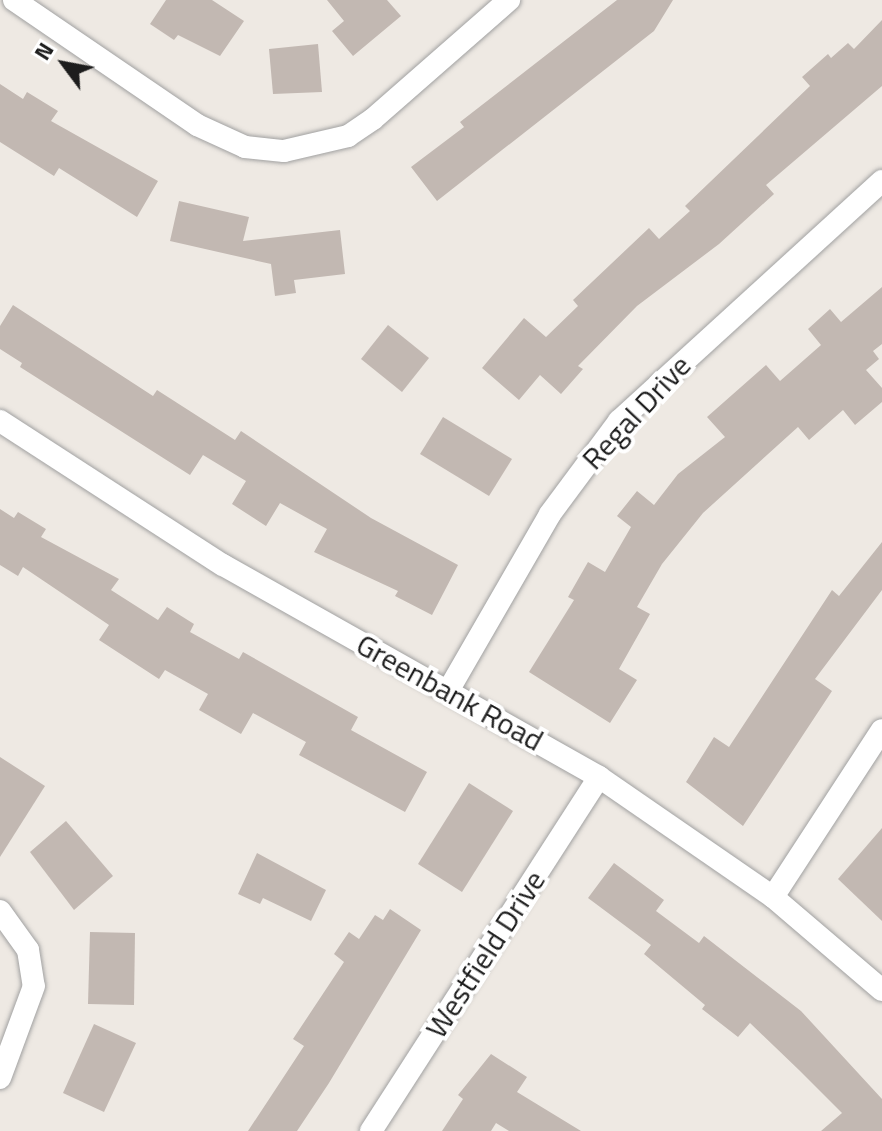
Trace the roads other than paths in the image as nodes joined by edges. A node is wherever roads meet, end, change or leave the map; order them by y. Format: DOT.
graph roads {
  1 [pos="14,0"];
  2 [pos="509,0"];
  3 [pos="882,181"];
  4 [pos="0,421"];
  5 [pos="448,691"];
  6 [pos="882,730"];
  7 [pos="599,777"];
  8 [pos="773,897"];
  9 [pos="0,911"];
  10 [pos="882,990"];
  11 [pos="0,1078"];
  12 [pos="371,1131"];
  1 -- 2 [label="street"];
  3 -- 5 [label="street, Regal Drive"];
  4 -- 5 [label="street, Greenbank Road"];
  5 -- 7 [label="street, Greenbank Road"];
  6 -- 8 [label="street"];
  7 -- 8 [label="street, Greenbank Road"];
  7 -- 12 [label="street, Westfield Drive"];
  8 -- 10 [label="street, Greenbank Road"];
  9 -- 11 [label="street"];
}
